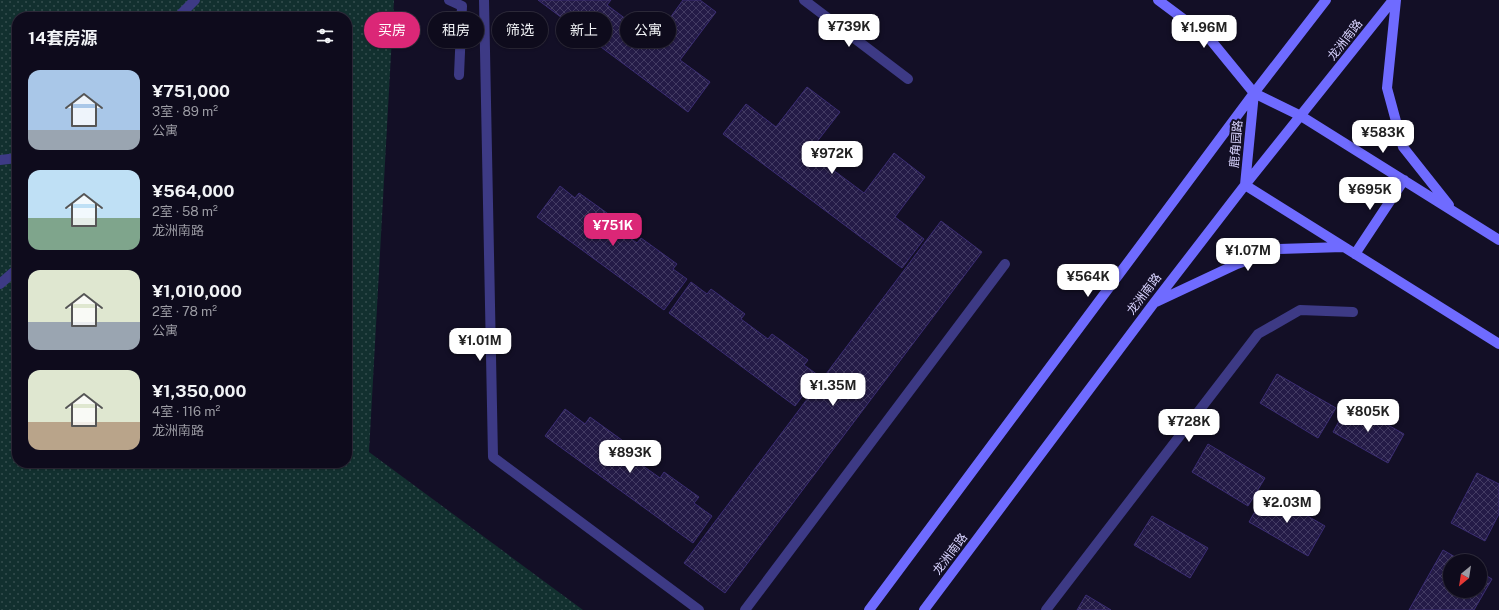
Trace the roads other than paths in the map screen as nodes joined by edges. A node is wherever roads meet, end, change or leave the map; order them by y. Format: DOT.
graph roads {
  1 [pos="195,0"];
  2 [pos="449,0"];
  3 [pos="484,0"];
  4 [pos="804,0"];
  5 [pos="1158,0"];
  6 [pos="1326,0"];
  7 [pos="1392,0"];
  8 [pos="1396,0"];
  9 [pos="183,12"];
  10 [pos="459,75"];
  11 [pos="908,79"];
  12 [pos="1254,93"];
  13 [pos="1301,116"];
  14 [pos="12,159"];
  15 [pos="0,160"];
  16 [pos="1404,180"];
  17 [pos="1245,185"];
  18 [pos="1454,211"];
  19 [pos="1499,240"];
  20 [pos="1343,247"];
  21 [pos="1355,254"];
  22 [pos="1005,264"];
  23 [pos="12,273"];
  24 [pos="0,284"];
  25 [pos="1154,303"];
  26 [pos="1353,312"];
  27 [pos="1499,344"];
  28 [pos="698,610"];
  29 [pos="745,610"];
  30 [pos="869,610"];
  31 [pos="924,610"];
  32 [pos="1046,610"];
  1 -- 9 [label="street"];
  2 -- 10 [label="street"];
  3 -- 28 [label="street"];
  4 -- 11 [label="street"];
  5 -- 12 [label="main road"];
  6 -- 12 [label="main road"];
  7 -- 13 [label="main road, 龙洲南路"];
  8 -- 18 [label="main road"];
  12 -- 13 [label="main road"];
  12 -- 17 [label="main road, 鹿角园路"];
  12 -- 30 [label="main road"];
  13 -- 16 [label="main road"];
  13 -- 17 [label="main road, 龙洲南路"];
  14 -- 15 [label="street"];
  16 -- 18 [label="main road"];
  16 -- 21 [label="main road"];
  17 -- 20 [label="main road, 鹿角园路"];
  17 -- 25 [label="main road, 龙洲南路"];
  18 -- 19 [label="main road"];
  20 -- 21 [label="main road, 鹿角园路"];
  20 -- 25 [label="main road"];
  21 -- 27 [label="main road, 鹿角园路"];
  22 -- 29 [label="street"];
  23 -- 24 [label="street"];
  25 -- 31 [label="main road, 龙洲南路"];
  26 -- 32 [label="street"];
}
